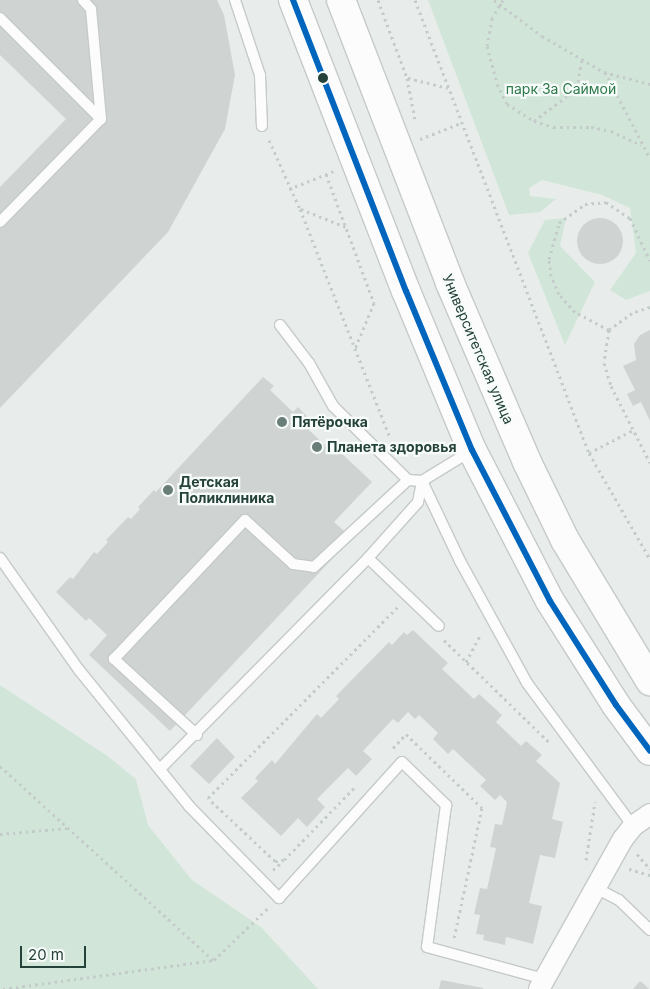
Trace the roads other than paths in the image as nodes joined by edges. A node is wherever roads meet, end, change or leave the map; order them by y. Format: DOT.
graph roads {
  1 [pos="83,0"];
  2 [pos="293,0"];
  3 [pos="341,0"];
  4 [pos="237,1"];
  5 [pos="0,18"];
  6 [pos="100,119"];
  7 [pos="262,126"];
  8 [pos="0,222"];
  9 [pos="280,325"];
  10 [pos="472,450"];
  11 [pos="408,480"];
  12 [pos="422,481"];
  13 [pos="0,558"];
  14 [pos="368,558"];
  15 [pos="439,630"];
  16 [pos="650,681"];
  17 [pos="197,735"];
  18 [pos="650,751"];
  19 [pos="161,768"];
  20 [pos="650,814"];
  21 [pos="633,826"];
  22 [pos="596,888"];
  23 [pos="650,930"];
  24 [pos="542,984"];
  1 -- 6 [label="lane"];
  2 -- 10 [label="main road"];
  3 -- 16 [label="main road, Университетская улица"];
  4 -- 7 [label="lane"];
  5 -- 6 [label="lane"];
  6 -- 8 [label="lane"];
  9 -- 11 [label="lane"];
  10 -- 12 [label="lane"];
  10 -- 18 [label="main road"];
  11 -- 12 [label="lane"];
  11 -- 17 [label="lane"];
  12 -- 14 [label="lane"];
  12 -- 21 [label="lane"];
  13 -- 19 [label="lane"];
  14 -- 15 [label="lane"];
  14 -- 17 [label="lane"];
  17 -- 19 [label="lane"];
  19 -- 24 [label="lane"];
  20 -- 21 [label="street"];
  21 -- 22 [label="street"];
  22 -- 23 [label="lane"];
  22 -- 24 [label="street"];
}
